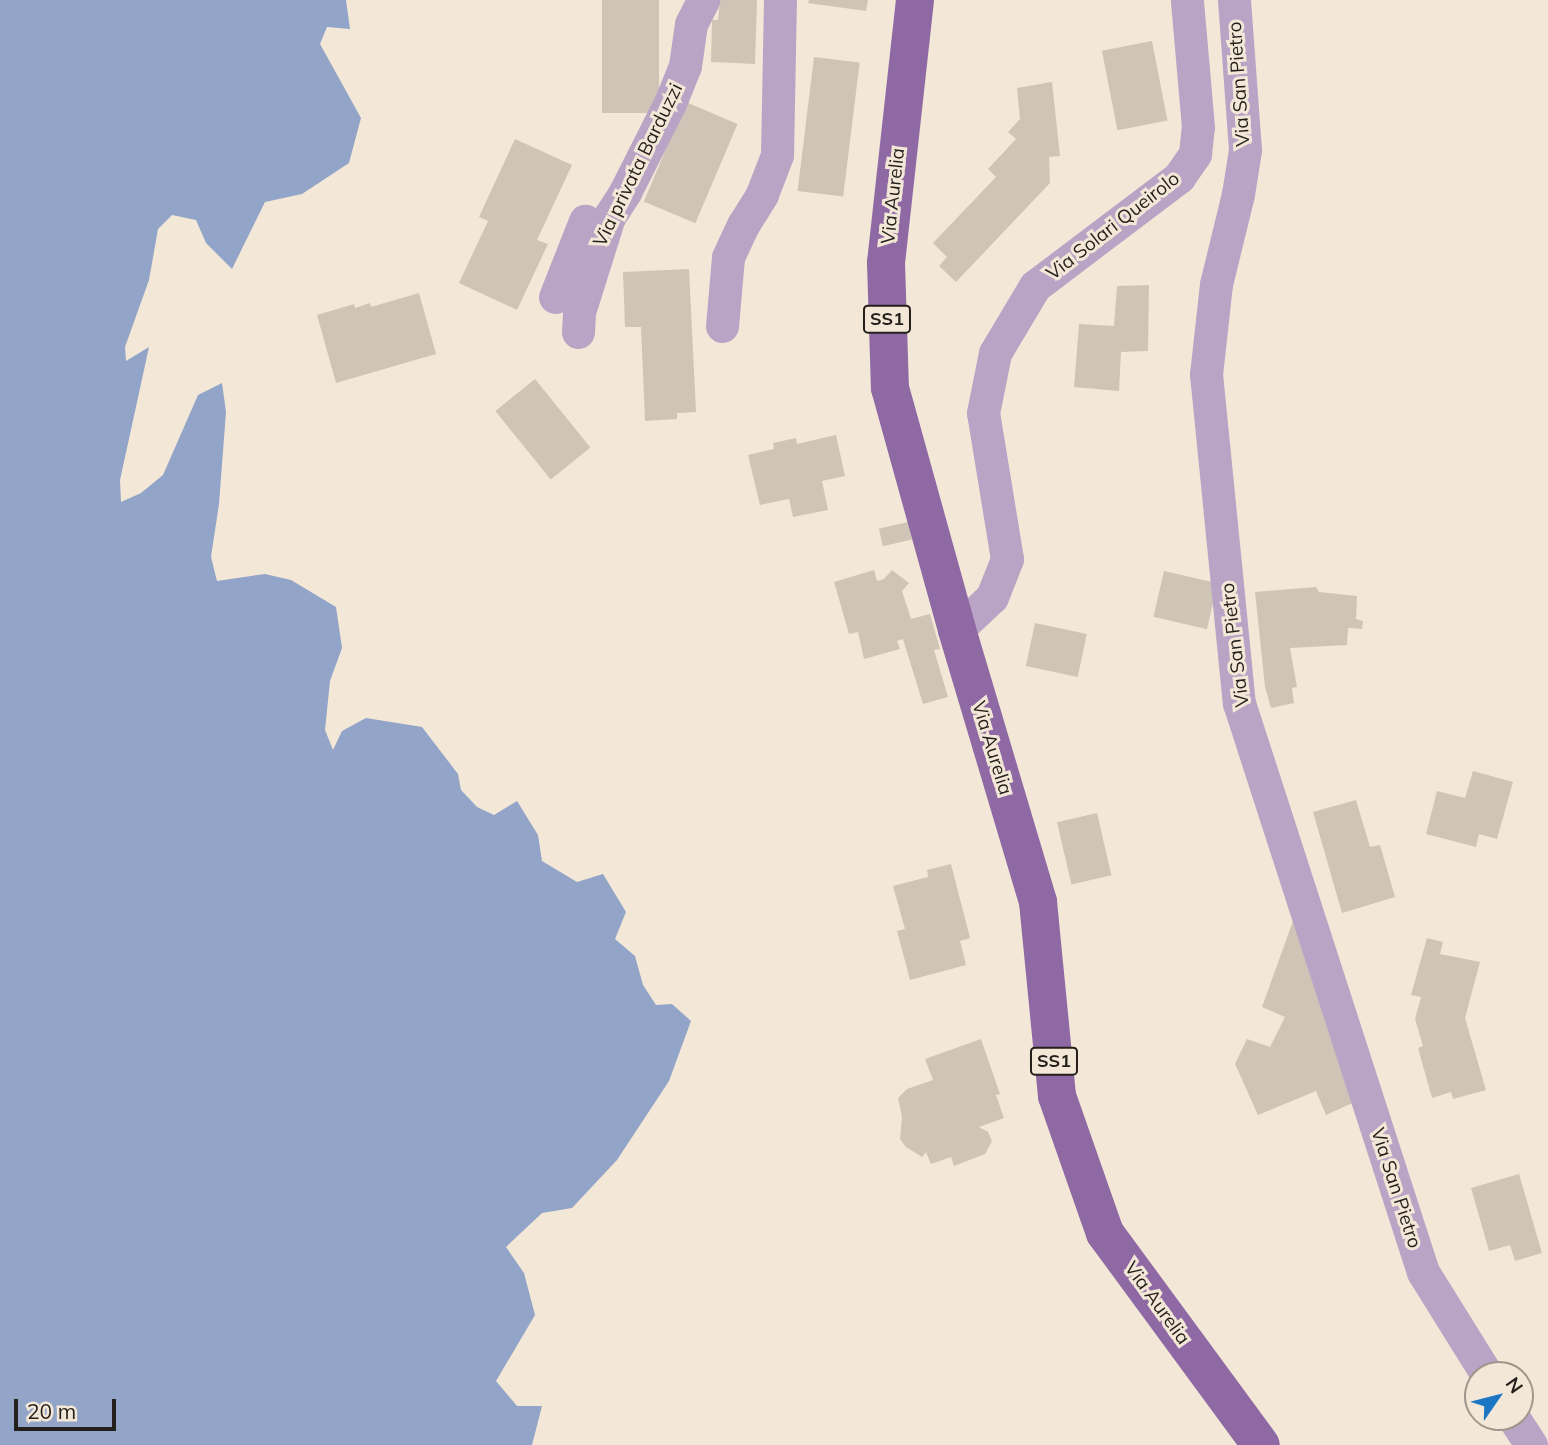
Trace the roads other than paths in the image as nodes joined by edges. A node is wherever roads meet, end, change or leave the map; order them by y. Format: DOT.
graph roads {
  1 [pos="704,0"];
  2 [pos="780,0"];
  3 [pos="915,0"];
  4 [pos="1187,0"];
  5 [pos="1234,0"];
  6 [pos="636,170"];
  7 [pos="555,297"];
  8 [pos="723,327"];
  9 [pos="578,332"];
  10 [pos="957,630"];
  11 [pos="1478,1361"];
  12 [pos="1261,1445"];
  1 -- 6 [label="street, Via privata Barduzzi"];
  2 -- 8 [label="street"];
  3 -- 10 [label="main road, Via Aurelia / SS1"];
  4 -- 10 [label="street, Via Solari Queirolo"];
  5 -- 11 [label="street, Via San Pietro"];
  6 -- 7 [label="street"];
  6 -- 9 [label="street, Via privata Barduzzi"];
  10 -- 12 [label="main road, Via Aurelia / SS1"];
}
